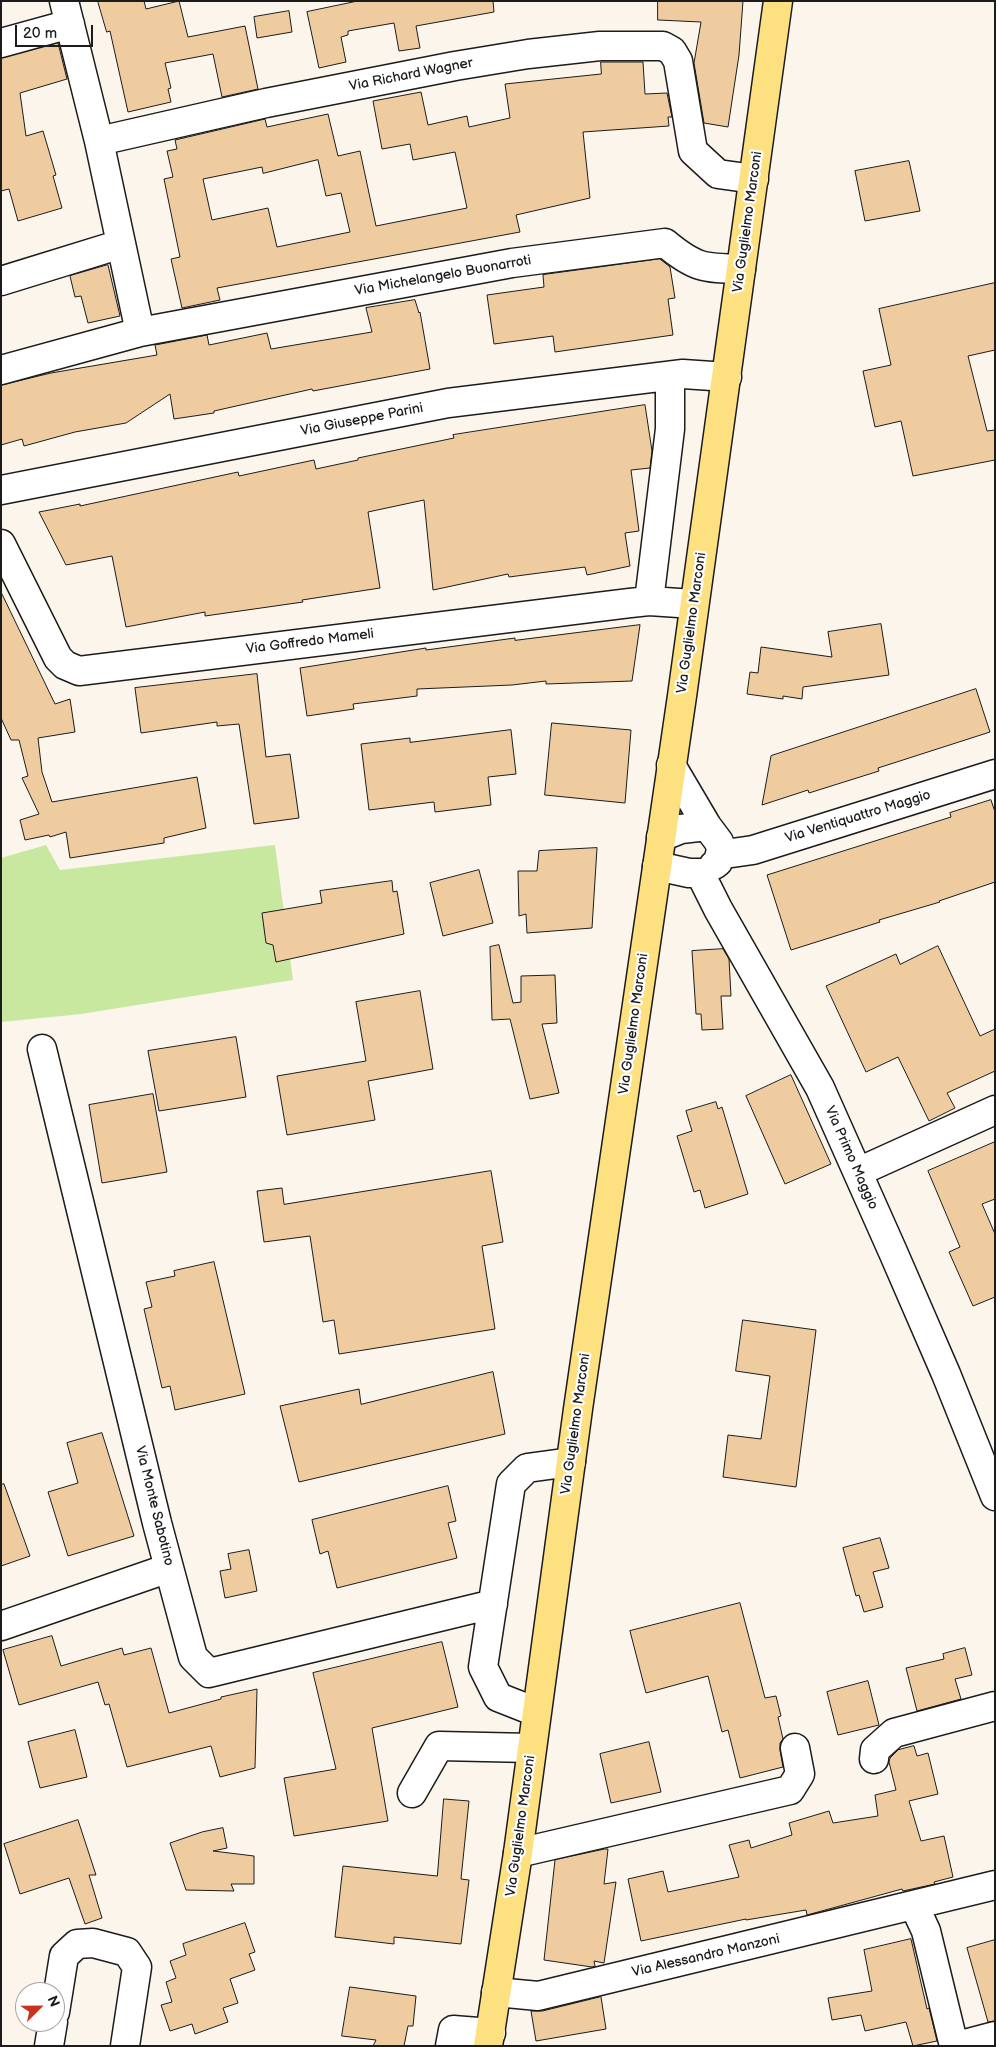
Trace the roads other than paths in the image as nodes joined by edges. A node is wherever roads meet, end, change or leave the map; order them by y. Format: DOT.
graph roads {
  1 [pos="778,1"];
  2 [pos="67,13"];
  3 [pos="1,43"];
  4 [pos="99,140"];
  5 [pos="754,179"];
  6 [pos="121,244"];
  7 [pos="741,269"];
  8 [pos="1,281"];
  9 [pos="140,332"];
  10 [pos="1,370"];
  11 [pos="670,376"];
  12 [pos="727,377"];
  13 [pos="1,490"];
  14 [pos="1,544"];
  15 [pos="649,601"];
  16 [pos="694,604"];
  17 [pos="671,765"];
  18 [pos="995,774"];
  19 [pos="707,826"];
  20 [pos="661,837"];
  21 [pos="721,850"];
  22 [pos="657,866"];
  23 [pos="700,873"];
  24 [pos="42,1050"];
  25 [pos="995,1110"];
  26 [pos="858,1172"];
  27 [pos="571,1462"];
  28 [pos="995,1496"];
  29 [pos="169,1568"];
  30 [pos="493,1604"];
  31 [pos="1,1626"];
  32 [pos="995,1706"];
  33 [pos="536,1712"];
  34 [pos="531,1748"];
  35 [pos="795,1748"];
  36 [pos="874,1759"];
  37 [pos="412,1793"];
  38 [pos="518,1853"];
  39 [pos="995,1885"];
  40 [pos="914,1905"];
  41 [pos="60,1982"];
  42 [pos="496,1992"];
  43 [pos="52,2032"];
  44 [pos="995,2036"];
  45 [pos="489,2039"];
  46 [pos="50,2046"];
  47 [pos="125,2046"];
  48 [pos="450,2046"];
  49 [pos="955,2046"];
  1 -- 5 [label="main road, Via Guglielmo Marconi"];
  2 -- 3 [label="street"];
  2 -- 4 [label="street"];
  4 -- 5 [label="street, Via Richard Wagner"];
  4 -- 6 [label="street"];
  5 -- 7 [label="main road, Via Guglielmo Marconi"];
  6 -- 8 [label="street"];
  6 -- 9 [label="street"];
  7 -- 9 [label="street, Via Michelangelo Buonarroti"];
  7 -- 12 [label="main road, Via Guglielmo Marconi"];
  9 -- 10 [label="street, Via Michelangelo Buonarroti"];
  11 -- 12 [label="street, Via Giuseppe Parini"];
  11 -- 13 [label="street, Via Giuseppe Parini"];
  11 -- 15 [label="street"];
  12 -- 16 [label="main road, Via Guglielmo Marconi"];
  14 -- 15 [label="street, Via Goffredo Mameli"];
  15 -- 16 [label="street, Via Goffredo Mameli"];
  16 -- 17 [label="main road, Via Guglielmo Marconi"];
  17 -- 19 [label="street"];
  17 -- 20 [label="main road, Via Guglielmo Marconi"];
  18 -- 21 [label="street, Via Ventiquattro Maggio"];
  19 -- 20 [label="street"];
  19 -- 21 [label="street"];
  20 -- 22 [label="main road, Via Guglielmo Marconi"];
  21 -- 23 [label="street"];
  22 -- 23 [label="street"];
  22 -- 27 [label="main road, Via Guglielmo Marconi"];
  23 -- 26 [label="street, Via Primo Maggio"];
  24 -- 29 [label="street, Via Monte Sabotino"];
  25 -- 26 [label="street"];
  26 -- 28 [label="street, Via Primo Maggio"];
  27 -- 30 [label="street"];
  27 -- 33 [label="main road, Via Guglielmo Marconi"];
  29 -- 30 [label="street, Via Monte Sabotino"];
  29 -- 31 [label="street"];
  30 -- 33 [label="street"];
  32 -- 36 [label="street"];
  33 -- 34 [label="main road, Via Guglielmo Marconi"];
  34 -- 37 [label="street"];
  34 -- 38 [label="main road, Via Guglielmo Marconi"];
  35 -- 38 [label="street"];
  38 -- 42 [label="main road, Via Guglielmo Marconi"];
  39 -- 40 [label="street, Via Alessandro Manzoni"];
  40 -- 42 [label="street, Via Alessandro Manzoni"];
  40 -- 49 [label="street"];
  41 -- 47 [label="street"];
  42 -- 45 [label="main road, Via Guglielmo Marconi"];
  43 -- 46 [label="street"];
  44 -- 49 [label="street"];
  45 -- 48 [label="street"];
}
